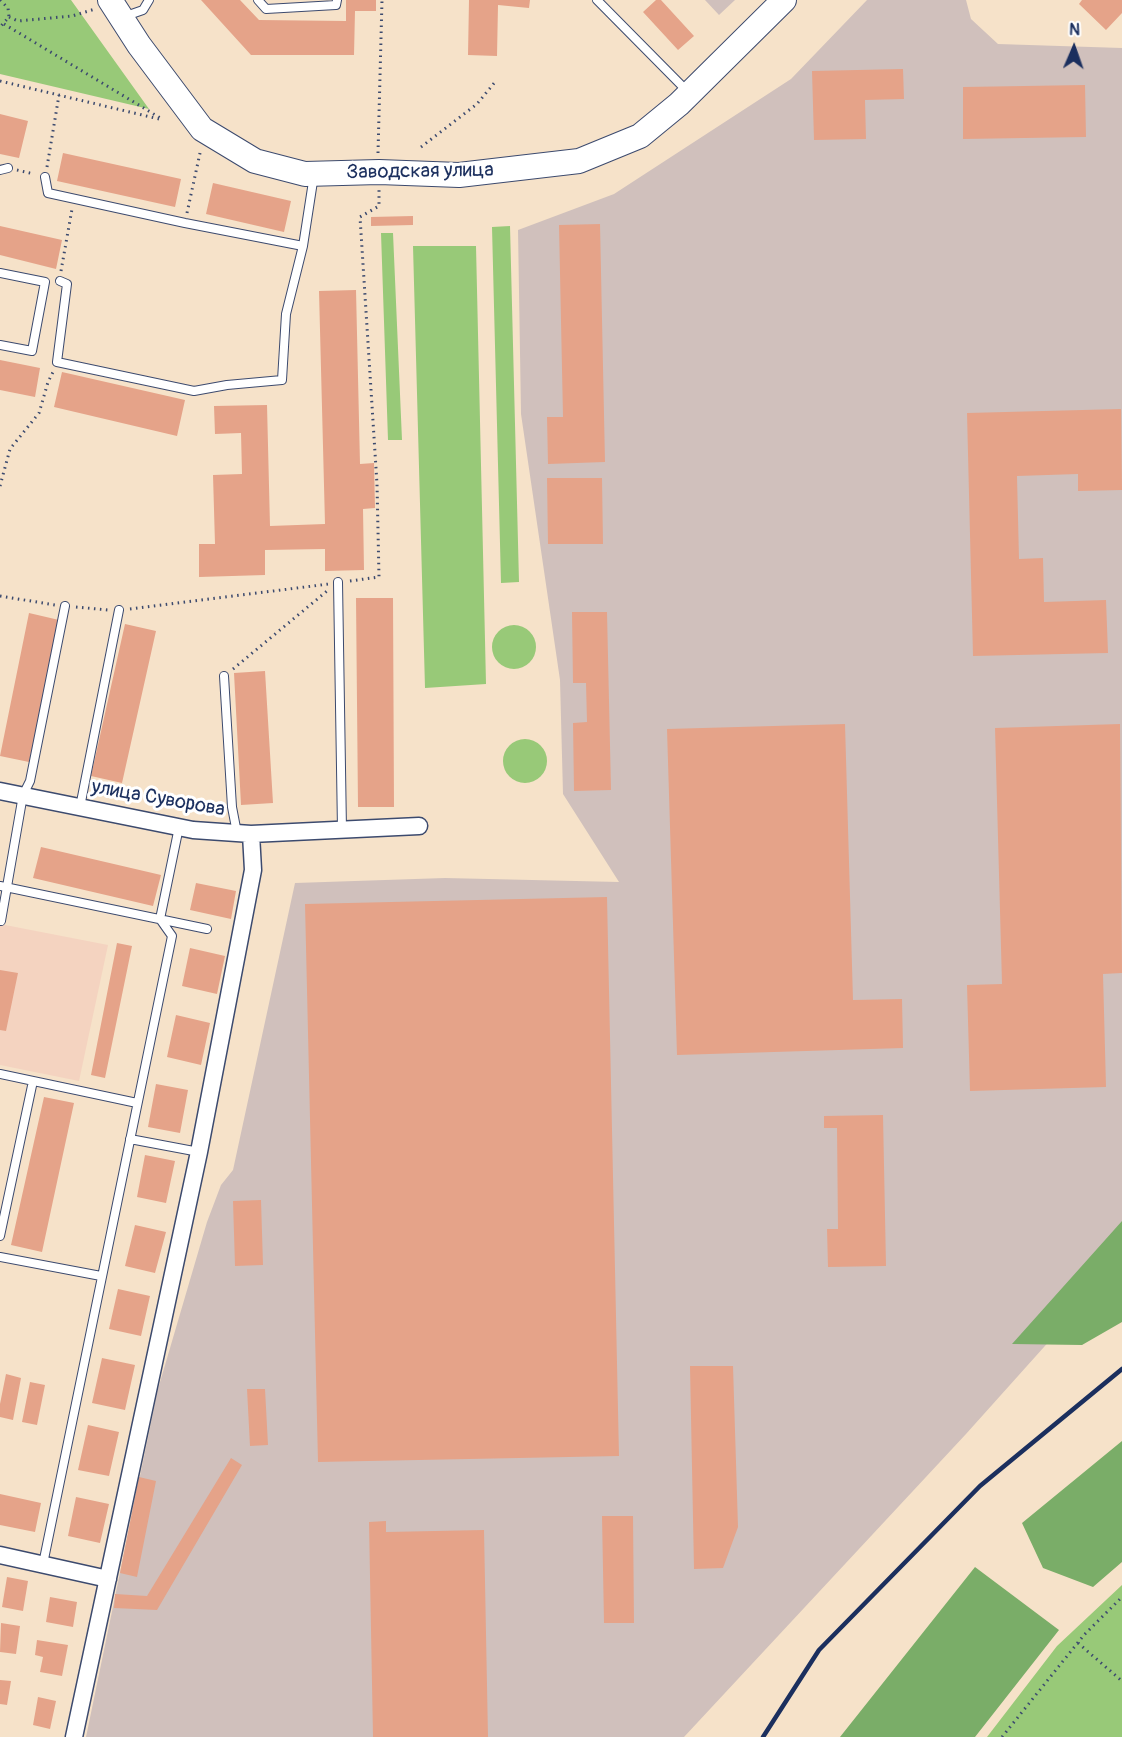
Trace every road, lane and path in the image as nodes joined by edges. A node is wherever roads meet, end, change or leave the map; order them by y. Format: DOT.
graph roads {
  1 [pos="0,0"];
  2 [pos="149,0"];
  3 [pos="258,0"];
  4 [pos="337,0"];
  5 [pos="382,0"];
  6 [pos="597,0"];
  7 [pos="784,0"];
  8 [pos="115,7"];
  9 [pos="9,17"];
  10 [pos="4,24"];
  11 [pos="0,27"];
  12 [pos="0,81"];
  13 [pos="495,82"];
  14 [pos="689,94"];
  15 [pos="59,95"];
  16 [pos="421,147"];
  17 [pos="200,153"];
  18 [pos="4,169"];
  19 [pos="379,172"];
  20 [pos="314,175"];
  21 [pos="45,177"];
  22 [pos="74,199"];
  23 [pos="185,223"];
  24 [pos="303,246"];
  25 [pos="0,273"];
  26 [pos="60,281"];
  27 [pos="0,345"];
  28 [pos="57,362"];
  29 [pos="0,486"];
  30 [pos="338,582"];
  31 [pos="0,596"];
  32 [pos="65,606"];
  33 [pos="119,610"];
  34 [pos="224,676"];
  35 [pos="0,791"];
  36 [pos="23,795"];
  37 [pos="80,807"];
  38 [pos="419,826"];
  39 [pos="179,827"];
  40 [pos="342,830"];
  41 [pos="244,834"];
  42 [pos="3,887"];
  43 [pos="160,919"];
  44 [pos="1,921"];
  45 [pos="207,929"];
  46 [pos="0,1074"];
  47 [pos="33,1081"];
  48 [pos="137,1103"];
  49 [pos="130,1139"];
  50 [pos="199,1152"];
  51 [pos="0,1236"];
  52 [pos="0,1257"];
  53 [pos="101,1276"];
  54 [pos="0,1555"];
  55 [pos="43,1564"];
  56 [pos="108,1579"];
  57 [pos="1122,1597"];
  58 [pos="1078,1643"];
  59 [pos="1122,1681"];
  60 [pos="74,1737"];
  61 [pos="1002,1737"];
  1 -- 9 [label="path"];
  2 -- 8 [label="lane"];
  3 -- 4 [label="lane"];
  5 -- 19 [label="path"];
  6 -- 14 [label="lane"];
  7 -- 14 [label="main road, Заводская улица"];
  8 -- 9 [label="path"];
  8 -- 20 [label="main road, Заводская улица"];
  9 -- 10 [label="path"];
  10 -- 11 [label="path"];
  10 -- 15 [label="path"];
  12 -- 15 [label="path"];
  13 -- 16 [label="path"];
  14 -- 19 [label="main road, Заводская улица"];
  15 -- 21 [label="path"];
  17 -- 23 [label="path"];
  18 -- 21 [label="path"];
  19 -- 20 [label="main road, Заводская улица"];
  19 -- 30 [label="path"];
  20 -- 24 [label="lane"];
  21 -- 22 [label="lane"];
  22 -- 23 [label="lane"];
  22 -- 26 [label="path"];
  23 -- 24 [label="lane"];
  24 -- 28 [label="lane"];
  25 -- 27 [label="lane"];
  26 -- 28 [label="lane"];
  28 -- 29 [label="path"];
  30 -- 33 [label="path"];
  30 -- 34 [label="path"];
  30 -- 40 [label="lane"];
  31 -- 32 [label="path"];
  32 -- 33 [label="path"];
  32 -- 36 [label="lane"];
  33 -- 37 [label="lane"];
  34 -- 41 [label="lane"];
  35 -- 36 [label="street, улица Суворова"];
  36 -- 37 [label="street, улица Суворова"];
  36 -- 42 [label="lane"];
  37 -- 39 [label="street, улица Суворова"];
  38 -- 40 [label="street, улица Суворова"];
  39 -- 41 [label="street, улица Суворова"];
  39 -- 43 [label="lane"];
  40 -- 41 [label="street, улица Суворова"];
  41 -- 50 [label="street"];
  42 -- 43 [label="lane"];
  42 -- 44 [label="lane"];
  43 -- 45 [label="lane"];
  43 -- 48 [label="lane"];
  46 -- 47 [label="lane"];
  47 -- 48 [label="lane"];
  47 -- 51 [label="lane"];
  48 -- 49 [label="lane"];
  49 -- 50 [label="lane"];
  49 -- 53 [label="lane"];
  50 -- 56 [label="street"];
  52 -- 53 [label="lane"];
  53 -- 55 [label="lane"];
  54 -- 55 [label="street"];
  55 -- 56 [label="street"];
  56 -- 60 [label="street"];
  57 -- 58 [label="path"];
  58 -- 59 [label="path"];
  58 -- 61 [label="path"];
}
